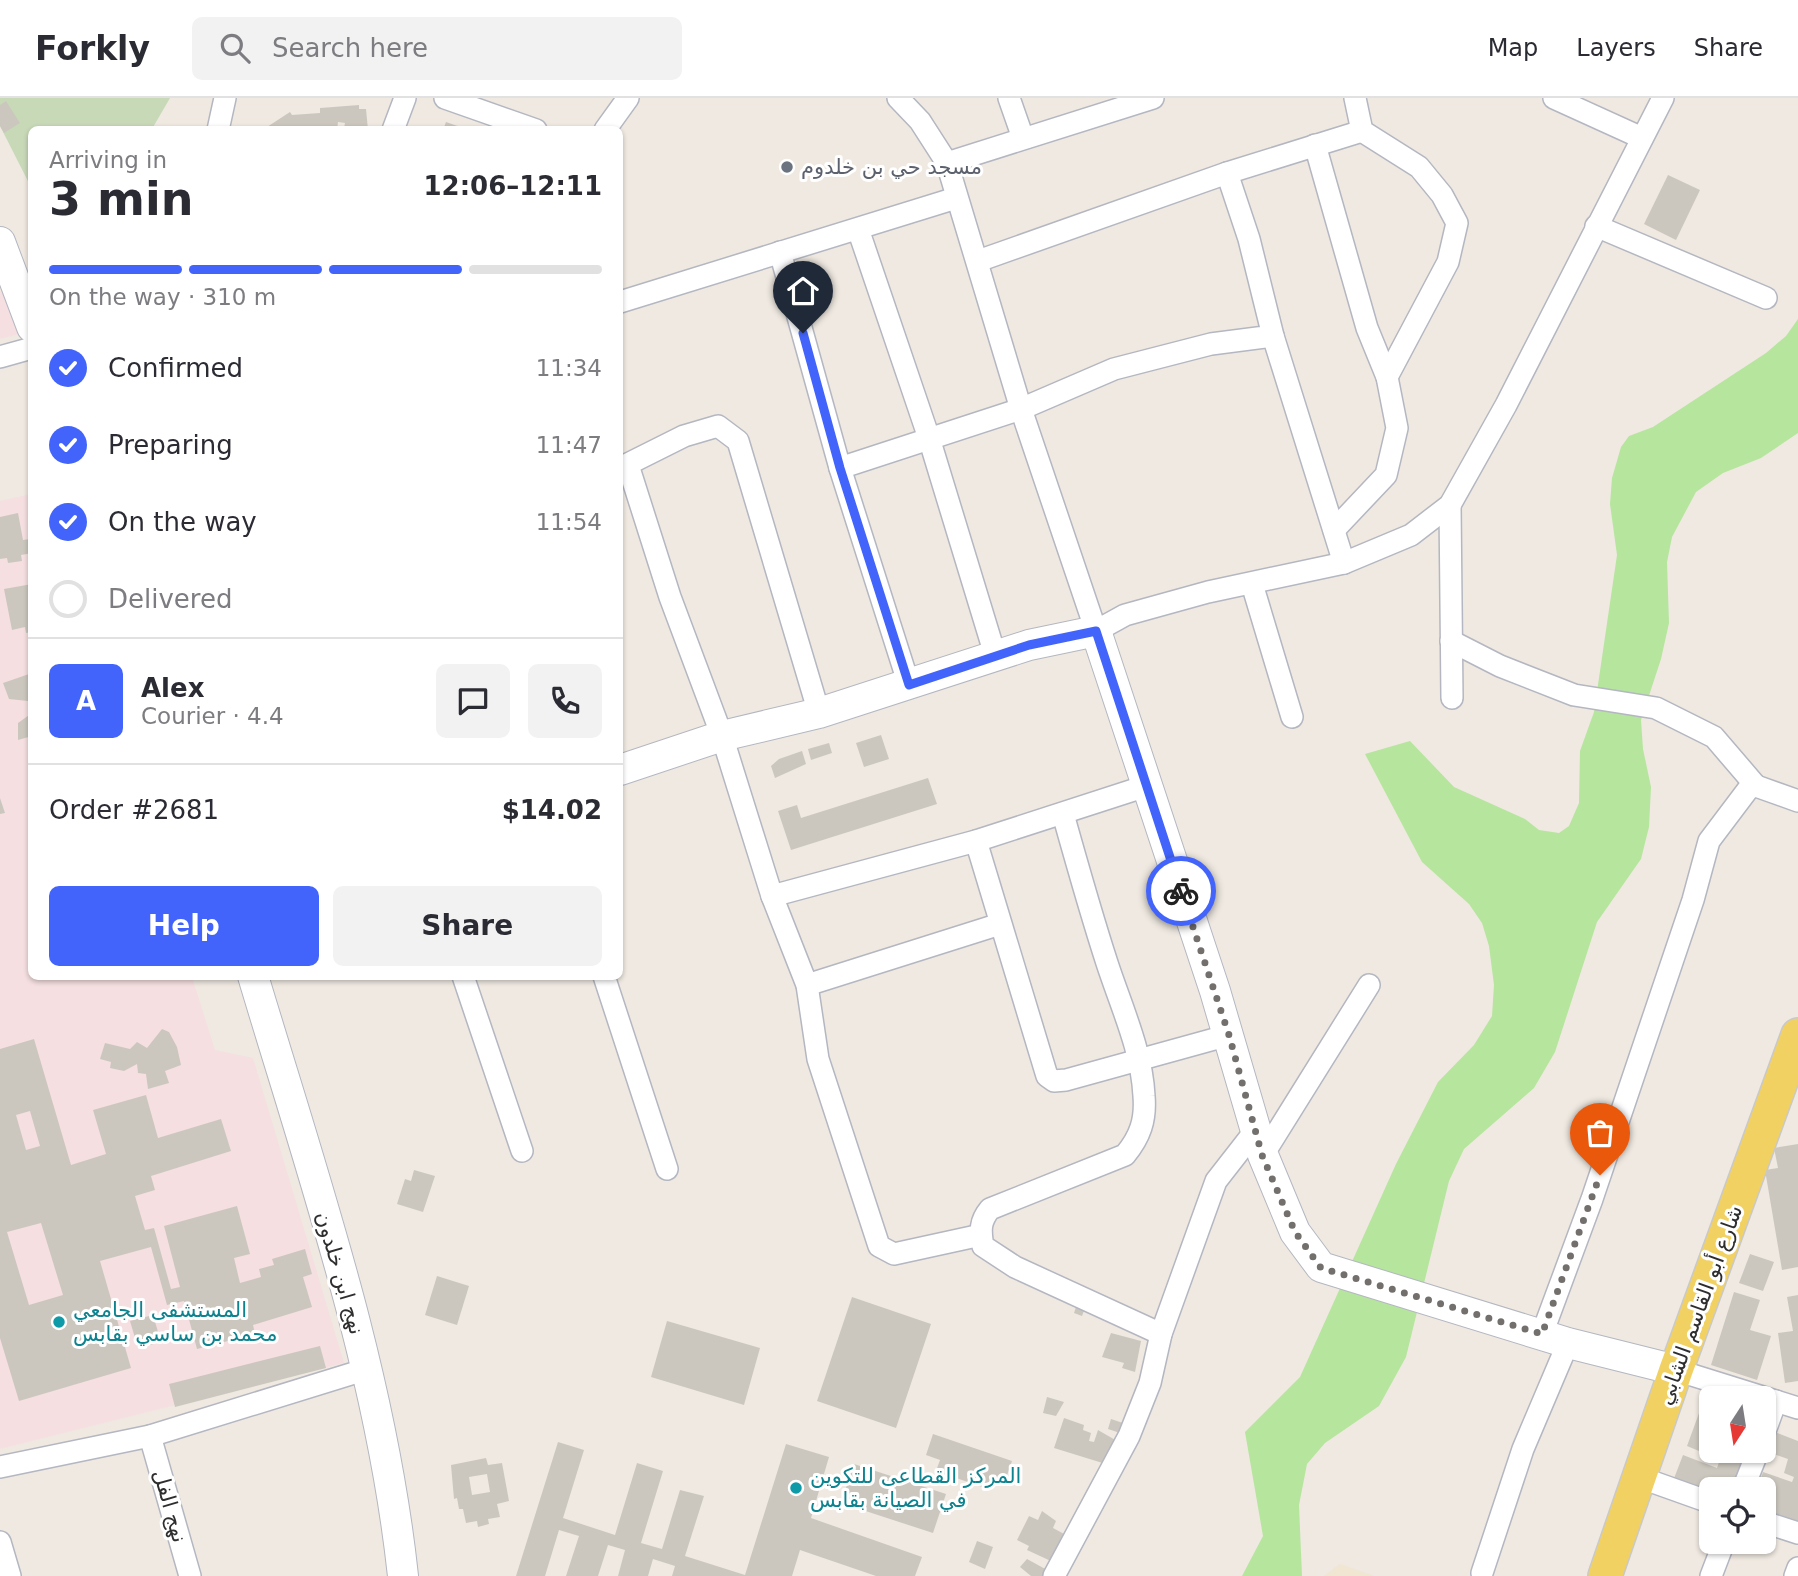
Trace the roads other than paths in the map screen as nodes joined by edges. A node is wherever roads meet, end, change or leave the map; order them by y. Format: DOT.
graph roads {
  1 [pos="225,98"];
  2 [pos="405,98"];
  3 [pos="445,98"];
  4 [pos="628,98"];
  5 [pos="898,98"];
  6 [pos="1009,98"];
  7 [pos="1153,98"];
  8 [pos="1355,98"];
  9 [pos="1554,98"];
  10 [pos="1663,98"];
  11 [pos="219,126"];
  12 [pos="394,126"];
  13 [pos="525,126"];
  14 [pos="608,126"];
  15 [pos="1362,131"];
  16 [pos="1023,138"];
  17 [pos="1642,138"];
  18 [pos="1315,145"];
  19 [pos="947,163"];
  20 [pos="1227,173"];
  21 [pos="956,198"];
  22 [pos="1596,226"];
  23 [pos="858,229"];
  24 [pos="0,242"];
  25 [pos="780,252"];
  26 [pos="978,261"];
  27 [pos="1766,298"];
  28 [pos="623,301"];
  29 [pos="28,316"];
  30 [pos="1273,336"];
  31 [pos="28,349"];
  32 [pos="0,357"];
  33 [pos="1387,377"];
  34 [pos="1021,408"];
  35 [pos="929,438"];
  36 [pos="624,467"];
  37 [pos="840,468"];
  38 [pos="1450,505"];
  39 [pos="1334,530"];
  40 [pos="1344,563"];
  41 [pos="1252,584"];
  42 [pos="1096,631"];
  43 [pos="1451,641"];
  44 [pos="996,658"];
  45 [pos="909,685"];
  46 [pos="1452,698"];
  47 [pos="819,713"];
  48 [pos="1292,717"];
  49 [pos="722,736"];
  50 [pos="623,769"];
  51 [pos="1146,786"];
  52 [pos="1756,786"];
  53 [pos="1798,801"];
  54 [pos="1063,814"];
  55 [pos="976,841"];
  56 [pos="772,896"];
  57 [pos="1000,924"];
  58 [pos="254,980"];
  59 [pos="464,980"];
  60 [pos="605,980"];
  61 [pos="807,985"];
  62 [pos="1369,985"];
  63 [pos="1229,1035"];
  64 [pos="1798,1035"];
  65 [pos="1139,1060"];
  66 [pos="1792,1076"];
  67 [pos="1259,1143"];
  68 [pos="522,1151"];
  69 [pos="667,1169"];
  70 [pos="981,1235"];
  71 [pos="1161,1334"];
  72 [pos="1555,1338"];
  73 [pos="367,1369"];
  74 [pos="1676,1370"];
  75 [pos="1728,1386"];
  76 [pos="1776,1401"];
  77 [pos="1798,1408"];
  78 [pos="150,1436"];
  79 [pos="0,1467"];
  80 [pos="1639,1477"];
  81 [pos="1699,1498"];
  82 [pos="1776,1526"];
  83 [pos="1798,1534"];
  84 [pos="0,1542"];
  85 [pos="1720,1554"];
  86 [pos="1798,1568"];
  87 [pos="1482,1573"];
  88 [pos="10,1576"];
  89 [pos="190,1576"];
  90 [pos="403,1576"];
  91 [pos="1054,1576"];
  92 [pos="1605,1576"];
  93 [pos="1712,1576"];
  94 [pos="1795,1576"];
  1 -- 11 [label="street"];
  2 -- 12 [label="street"];
  3 -- 13 [label="street"];
  4 -- 14 [label="street"];
  5 -- 19 [label="street"];
  6 -- 16 [label="street"];
  7 -- 16 [label="street"];
  8 -- 15 [label="street"];
  9 -- 17 [label="street"];
  10 -- 17 [label="street"];
  15 -- 18 [label="street"];
  15 -- 33 [label="street"];
  16 -- 19 [label="street"];
  17 -- 22 [label="street"];
  18 -- 20 [label="street"];
  18 -- 33 [label="street"];
  19 -- 21 [label="street"];
  20 -- 26 [label="street"];
  20 -- 30 [label="street"];
  21 -- 23 [label="street"];
  21 -- 26 [label="street"];
  22 -- 27 [label="street"];
  22 -- 38 [label="street"];
  23 -- 25 [label="street"];
  23 -- 35 [label="street"];
  24 -- 29 [label="street"];
  25 -- 28 [label="street"];
  25 -- 37 [label="street"];
  26 -- 34 [label="street"];
  30 -- 34 [label="street"];
  30 -- 39 [label="street"];
  31 -- 32 [label="street"];
  33 -- 39 [label="street"];
  34 -- 35 [label="street"];
  34 -- 42 [label="street"];
  35 -- 37 [label="street"];
  35 -- 44 [label="street"];
  36 -- 47 [label="street"];
  36 -- 49 [label="street"];
  37 -- 45 [label="street"];
  38 -- 40 [label="street"];
  38 -- 43 [label="street"];
  39 -- 40 [label="street"];
  40 -- 41 [label="street"];
  41 -- 42 [label="street"];
  41 -- 48 [label="street"];
  42 -- 44 [label="street"];
  42 -- 51 [label="street"];
  43 -- 46 [label="street"];
  43 -- 52 [label="street"];
  44 -- 45 [label="street"];
  45 -- 47 [label="street"];
  47 -- 49 [label="street"];
  49 -- 50 [label="street"];
  49 -- 56 [label="street"];
  51 -- 54 [label="street"];
  51 -- 63 [label="street"];
  52 -- 53 [label="street"];
  52 -- 72 [label="street"];
  54 -- 55 [label="street"];
  54 -- 65 [label="street"];
  55 -- 56 [label="street"];
  55 -- 57 [label="street"];
  56 -- 61 [label="street"];
  57 -- 61 [label="street"];
  57 -- 65 [label="street"];
  58 -- 73 [label="street, نهج ابن خلدون"];
  59 -- 68 [label="street"];
  60 -- 69 [label="street"];
  61 -- 70 [label="street"];
  62 -- 67 [label="street"];
  63 -- 65 [label="street"];
  63 -- 67 [label="street"];
  64 -- 66 [label="main road, شارع أبو القاسم الشابي"];
  65 -- 70 [label="street"];
  66 -- 74 [label="main road, شارع أبو القاسم الشابي"];
  67 -- 71 [label="street"];
  67 -- 72 [label="street"];
  70 -- 71 [label="street"];
  71 -- 91 [label="street"];
  72 -- 74 [label="street"];
  72 -- 87 [label="street"];
  73 -- 78 [label="street"];
  73 -- 90 [label="street, نهج ابن خلدون"];
  74 -- 75 [label="street"];
  74 -- 80 [label="main road, شارع أبو القاسم الشابي"];
  76 -- 77 [label="street"];
  78 -- 79 [label="street"];
  78 -- 89 [label="street, نهج الفل"];
  80 -- 81 [label="street"];
  80 -- 92 [label="main road, شارع أبو القاسم الشابي"];
  82 -- 83 [label="street"];
  84 -- 88 [label="street"];
  85 -- 93 [label="street"];
  86 -- 94 [label="street"];
}
